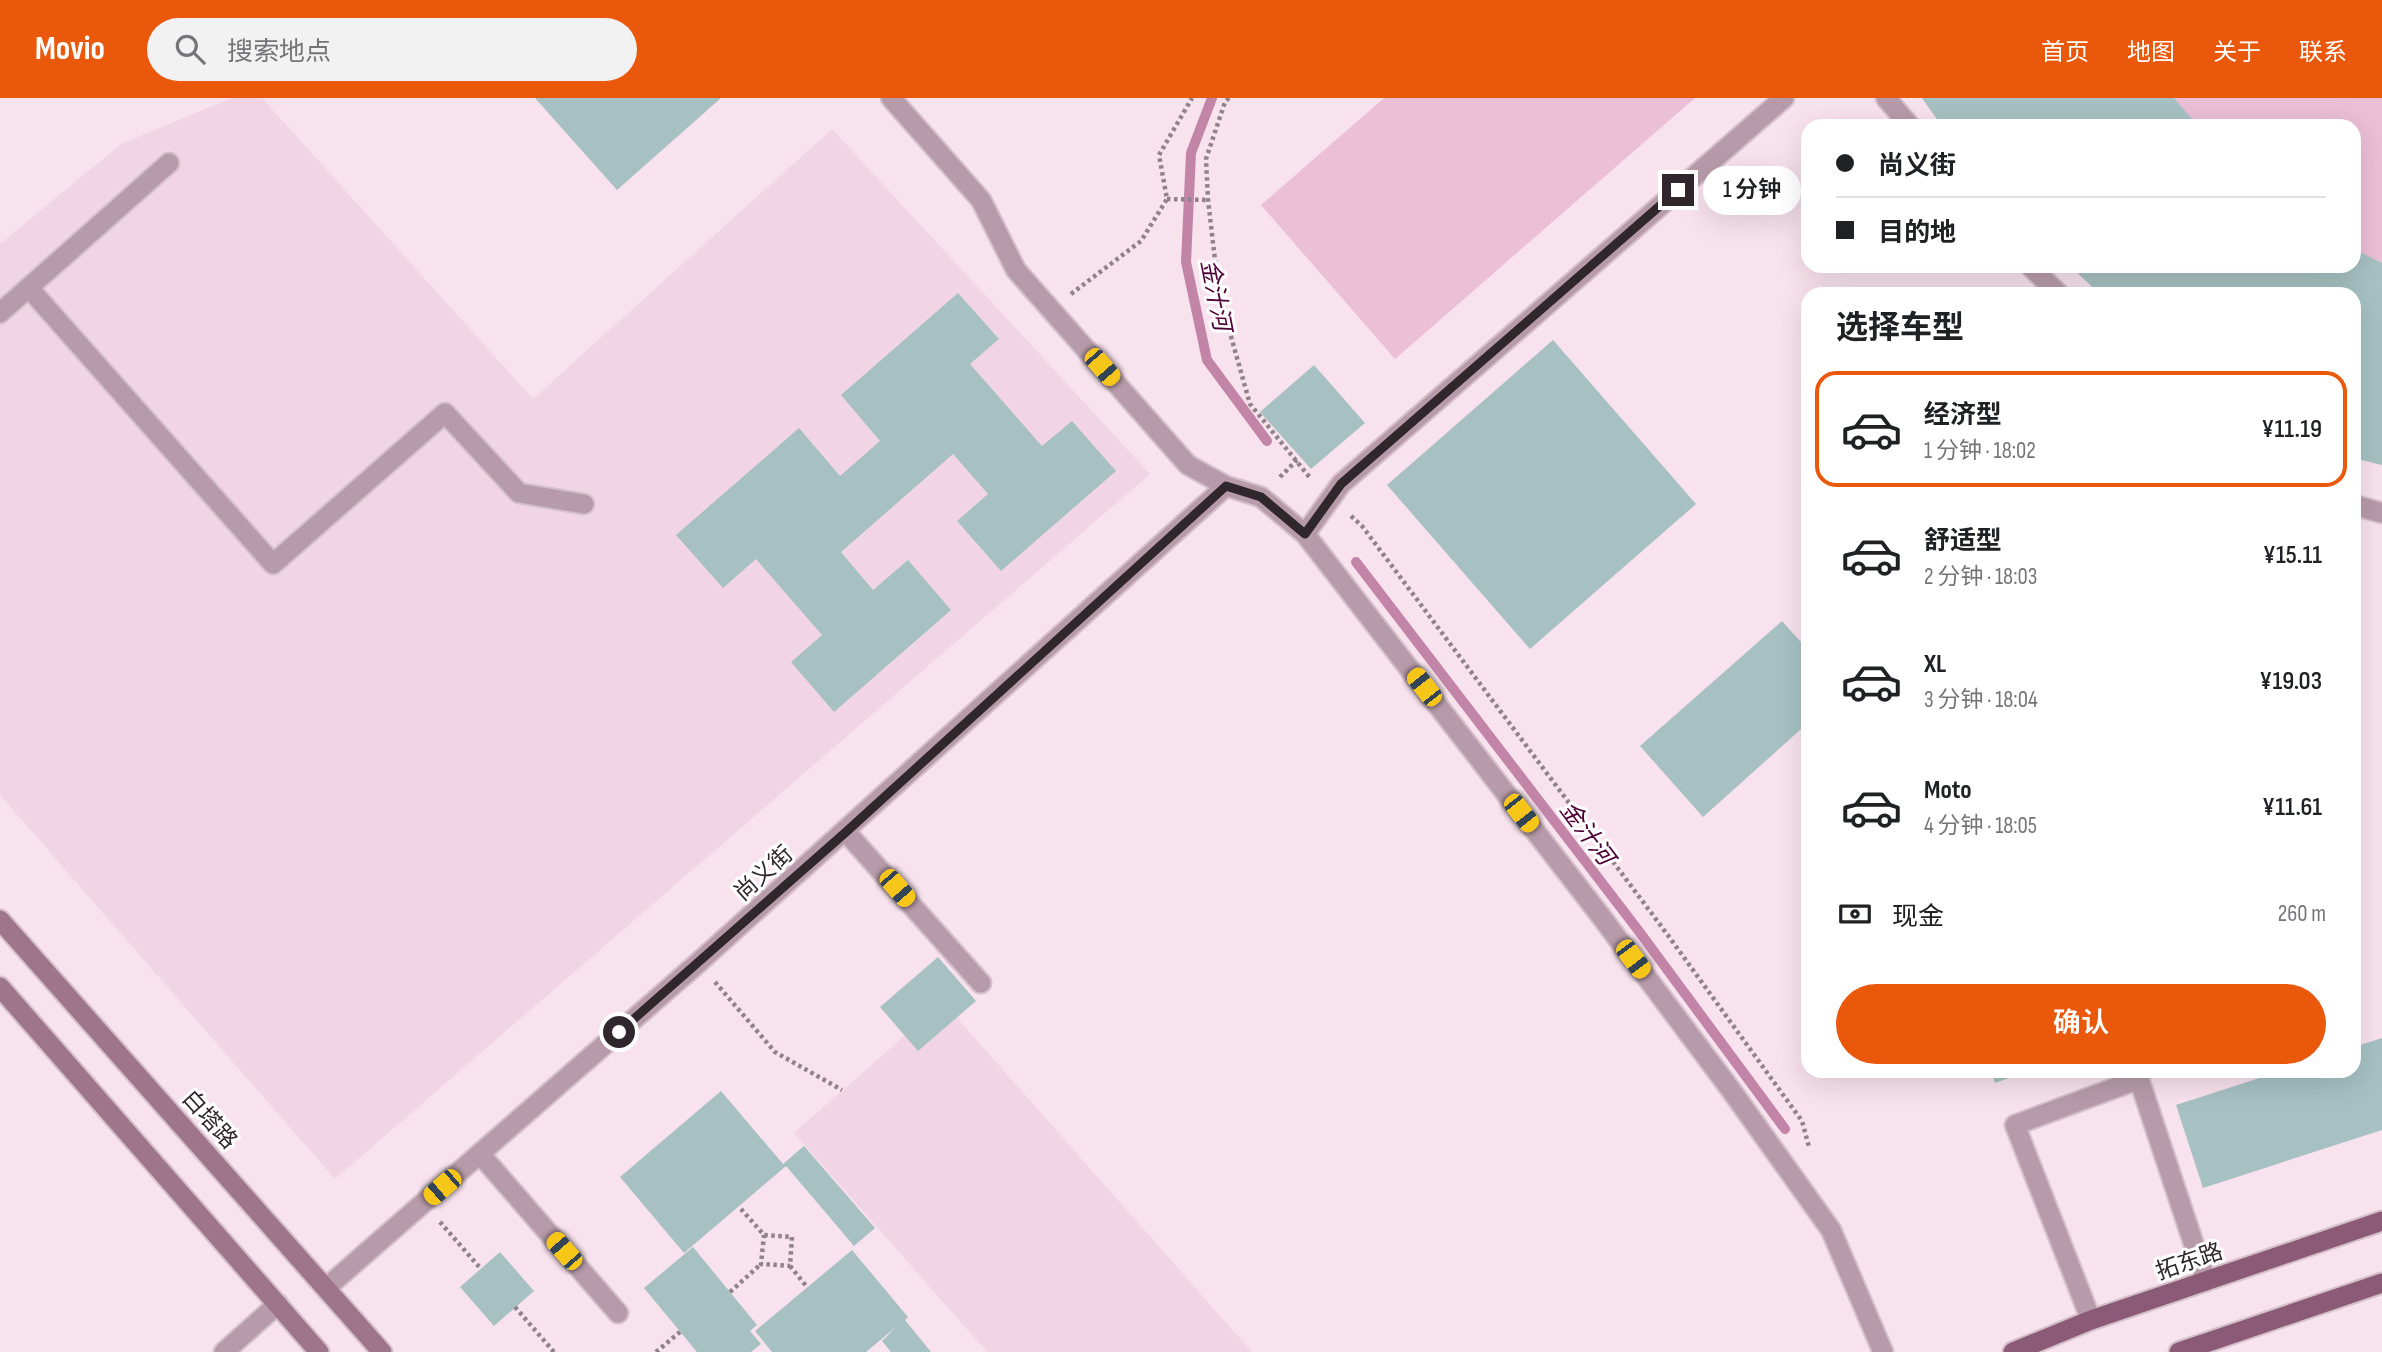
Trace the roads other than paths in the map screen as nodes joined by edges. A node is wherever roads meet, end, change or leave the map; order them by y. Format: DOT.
graph roads {
  1 [pos="891,98"];
  2 [pos="1784,98"];
  3 [pos="1886,98"];
  4 [pos="1904,119"];
  5 [pos="169,163"];
  6 [pos="2035,273"];
  7 [pos="2046,287"];
  8 [pos="29,288"];
  9 [pos="0,313"];
  10 [pos="1226,486"];
  11 [pos="583,504"];
  12 [pos="2361,507"];
  13 [pos="2382,513"];
  14 [pos="1305,534"];
  15 [pos="846,832"];
  16 [pos="0,919"];
  17 [pos="981,984"];
  18 [pos="0,987"];
  19 [pos="480,1154"];
  20 [pos="2382,1221"];
  21 [pos="2206,1281"];
  22 [pos="2382,1283"];
  23 [pos="326,1288"];
  24 [pos="278,1304"];
  25 [pos="618,1313"];
  26 [pos="2091,1320"];
  27 [pos="224,1352"];
  28 [pos="319,1352"];
  29 [pos="382,1352"];
  30 [pos="1883,1352"];
  31 [pos="2013,1352"];
  32 [pos="2179,1352"];
  1 -- 10 [label="street"];
  2 -- 14 [label="street"];
  3 -- 4 [label="street"];
  5 -- 8 [label="street"];
  6 -- 7 [label="street"];
  8 -- 9 [label="street"];
  8 -- 11 [label="street"];
  10 -- 14 [label="street"];
  10 -- 15 [label="street, 尚义街"];
  12 -- 13 [label="street"];
  14 -- 30 [label="street"];
  15 -- 17 [label="street"];
  15 -- 19 [label="street, 尚义街"];
  16 -- 23 [label="main road, 白塔路"];
  18 -- 24 [label="main road"];
  19 -- 23 [label="street, 尚义街"];
  19 -- 25 [label="street"];
  20 -- 21 [label="main road, 拓东路"];
  21 -- 26 [label="main road, 拓东路"];
  21 -- 26 [label="street"];
  22 -- 32 [label="main road"];
  23 -- 29 [label="main road, 白塔路"];
  24 -- 27 [label="street"];
  24 -- 28 [label="main road"];
  26 -- 31 [label="main road, 拓东路"];
}
